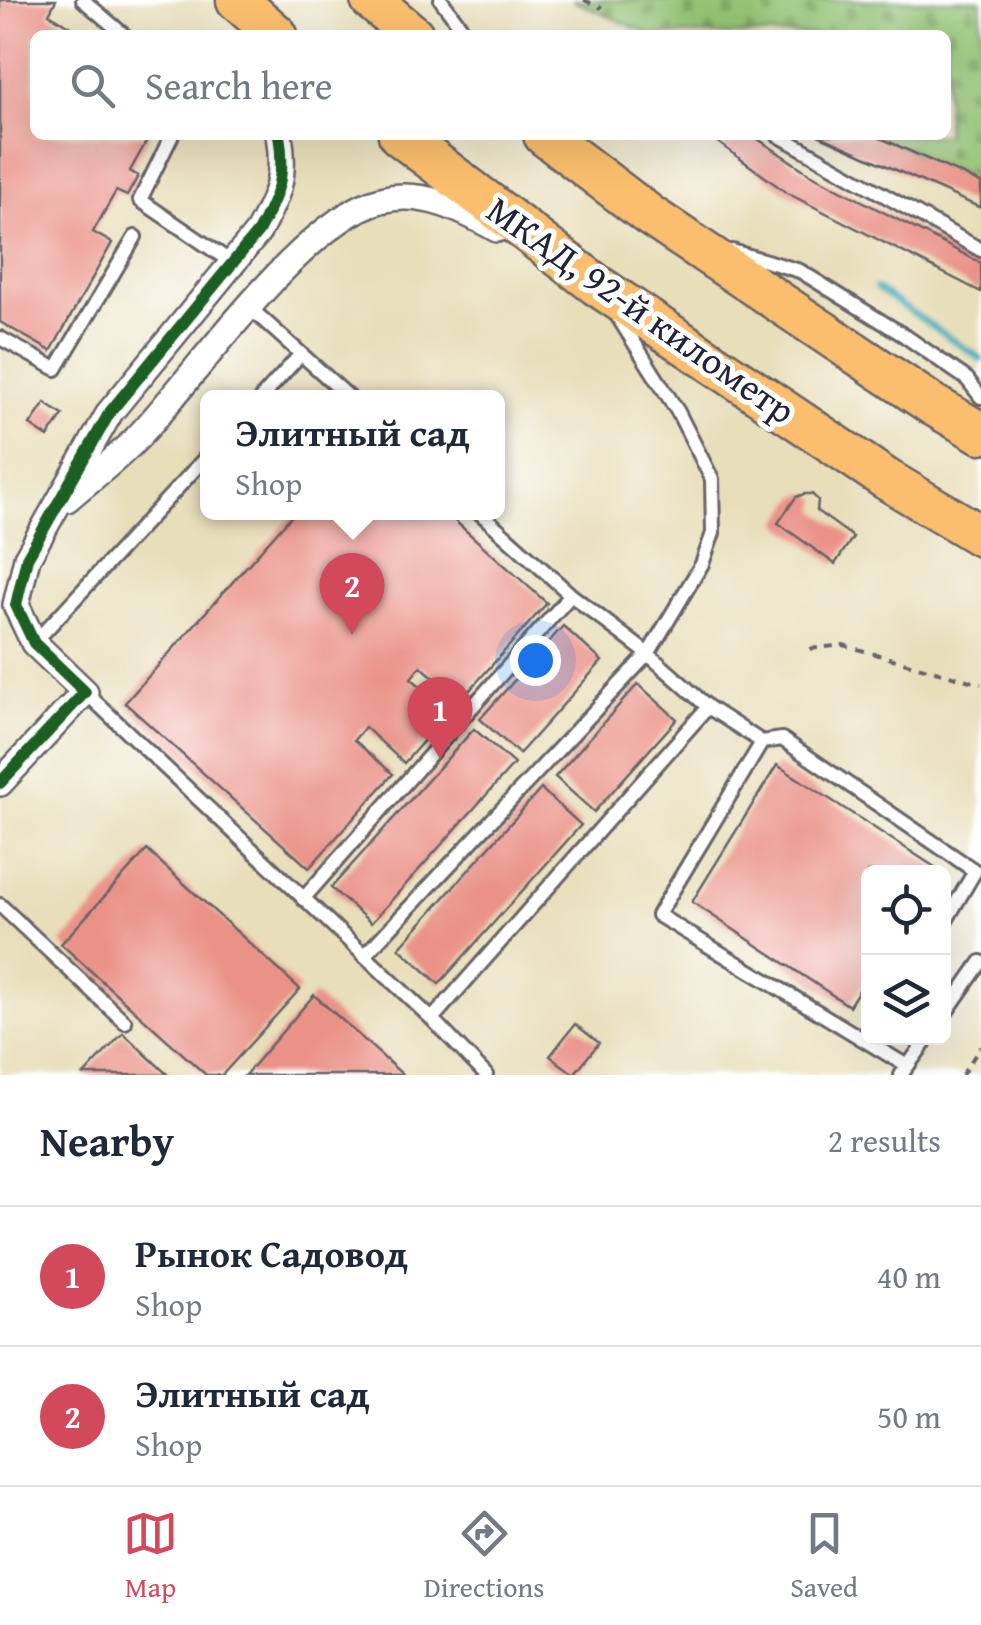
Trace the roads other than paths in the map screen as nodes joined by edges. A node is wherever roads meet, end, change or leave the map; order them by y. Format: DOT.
graph roads {
  1 [pos="83,0"];
  2 [pos="235,0"];
  3 [pos="371,0"];
  4 [pos="441,0"];
  5 [pos="118,30"];
  6 [pos="249,30"];
  7 [pos="272,30"];
  8 [pos="407,30"];
  9 [pos="463,30"];
  10 [pos="170,140"];
  11 [pos="280,140"];
  12 [pos="406,140"];
  13 [pos="552,140"];
  14 [pos="787,140"];
  15 [pos="681,236"];
  16 [pos="135,237"];
  17 [pos="981,250"];
  18 [pos="231,262"];
  19 [pos="598,286"];
  20 [pos="249,308"];
  21 [pos="0,338"];
  22 [pos="302,354"];
  23 [pos="268,390"];
  24 [pos="341,390"];
  25 [pos="981,398"];
  26 [pos="981,434"];
  27 [pos="200,464"];
  28 [pos="52,512"];
  29 [pos="488,520"];
  30 [pos="981,536"];
  31 [pos="571,594"];
  32 [pos="34,643"];
  33 [pos="648,654"];
  34 [pos="85,692"];
  35 [pos="708,706"];
  36 [pos="762,742"];
  37 [pos="0,783"];
  38 [pos="302,900"];
  39 [pos="0,905"];
  40 [pos="951,912"];
  41 [pos="364,956"];
  42 [pos="981,962"];
  43 [pos="951,1005"];
  44 [pos="432,1018"];
  45 [pos="125,1022"];
  46 [pos="861,1034"];
  47 [pos="877,1045"];
  48 [pos="923,1045"];
  49 [pos="904,1071"];
  50 [pos="486,1075"];
  1 -- 5 [label="lane"];
  2 -- 6 [label="street"];
  2 -- 7 [label="highway"];
  3 -- 8 [label="highway"];
  4 -- 9 [label="lane"];
  10 -- 18 [label="lane"];
  11 -- 18 [label="street"];
  12 -- 19 [label="highway, МКАД, 92-й километр"];
  13 -- 15 [label="highway"];
  14 -- 17 [label="lane"];
  15 -- 25 [label="lane"];
  15 -- 26 [label="highway"];
  16 -- 21 [label="lane"];
  18 -- 28 [label="street"];
  19 -- 20 [label="street"];
  19 -- 30 [label="highway, МКАД, 92-й километр"];
  19 -- 33 [label="lane"];
  20 -- 22 [label="lane"];
  20 -- 28 [label="street"];
  22 -- 23 [label="lane"];
  22 -- 24 [label="lane"];
  27 -- 32 [label="lane"];
  28 -- 32 [label="street"];
  29 -- 31 [label="lane"];
  31 -- 33 [label="lane"];
  31 -- 38 [label="lane"];
  32 -- 34 [label="street"];
  33 -- 35 [label="lane"];
  33 -- 41 [label="lane"];
  34 -- 37 [label="street"];
  34 -- 38 [label="lane"];
  35 -- 36 [label="lane"];
  35 -- 44 [label="lane"];
  36 -- 40 [label="lane"];
  36 -- 46 [label="lane"];
  38 -- 41 [label="lane"];
  39 -- 45 [label="lane"];
  41 -- 44 [label="lane"];
  42 -- 43 [label="lane"];
  44 -- 50 [label="lane"];
  47 -- 49 [label="lane"];
  48 -- 49 [label="lane"];
}
